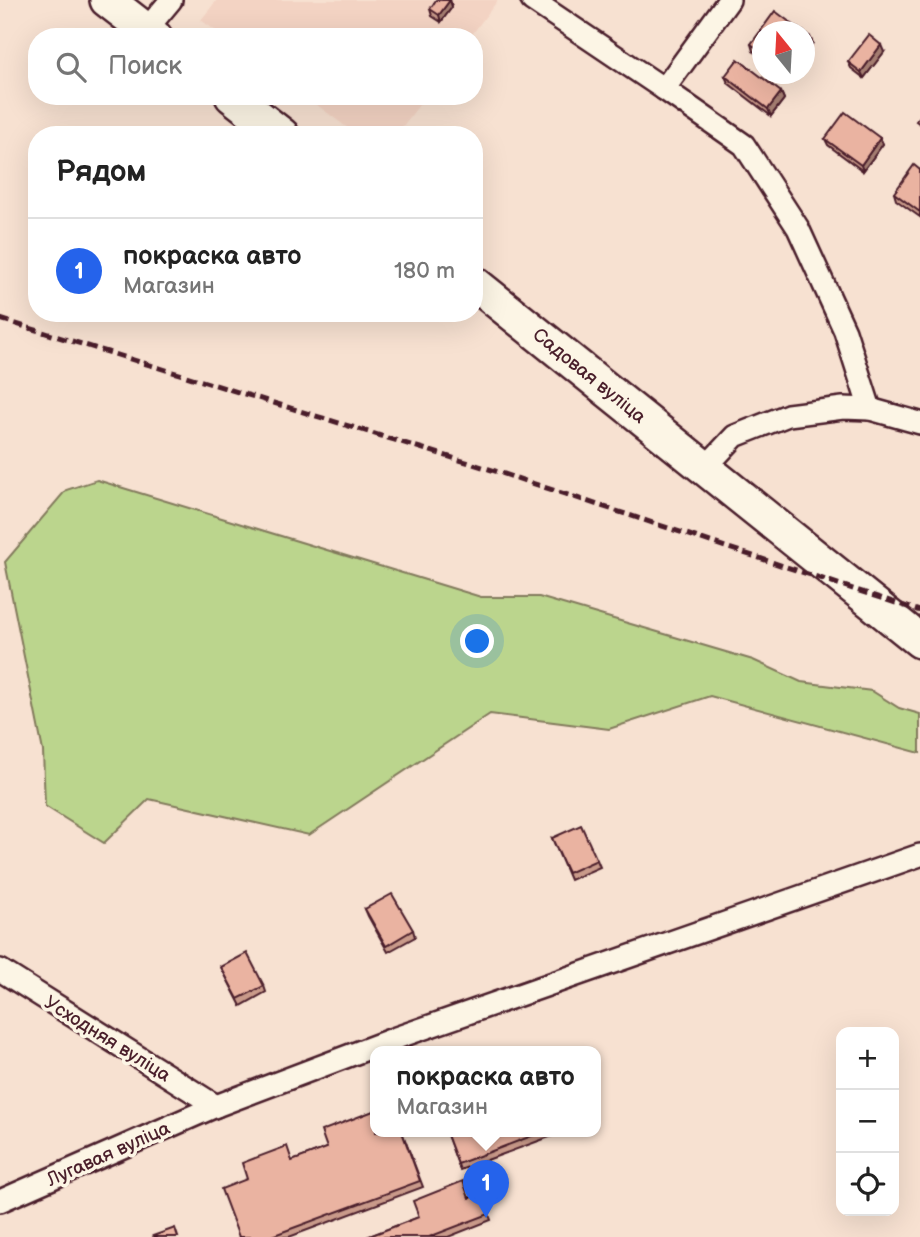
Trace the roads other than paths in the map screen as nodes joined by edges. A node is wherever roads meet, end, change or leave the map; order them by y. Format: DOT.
graph roads {
  1 [pos="107,0"];
  2 [pos="172,0"];
  3 [pos="532,0"];
  4 [pos="729,0"];
  5 [pos="143,28"];
  6 [pos="153,28"];
  7 [pos="664,89"];
  8 [pos="244,105"];
  9 [pos="270,126"];
  10 [pos="483,290"];
  11 [pos="870,409"];
  12 [pos="920,423"];
  13 [pos="705,468"];
  14 [pos="920,641"];
  15 [pos="920,855"];
  16 [pos="0,970"];
  17 [pos="375,1046"];
  18 [pos="370,1048"];
  19 [pos="216,1106"];
  20 [pos="0,1201"];
  1 -- 5 [label="main road"];
  2 -- 6 [label="street"];
  3 -- 7 [label="street"];
  4 -- 7 [label="street"];
  7 -- 11 [label="street"];
  8 -- 9 [label="main road"];
  10 -- 13 [label="main road, Садовая вуліца"];
  11 -- 12 [label="street"];
  11 -- 13 [label="street"];
  13 -- 14 [label="main road, Садовая вуліца"];
  15 -- 17 [label="street, Лугавая вуліца"];
  16 -- 19 [label="street, Усходняя вуліца"];
  18 -- 19 [label="street, Лугавая вуліца"];
  19 -- 20 [label="street, Лугавая вуліца"];
}
